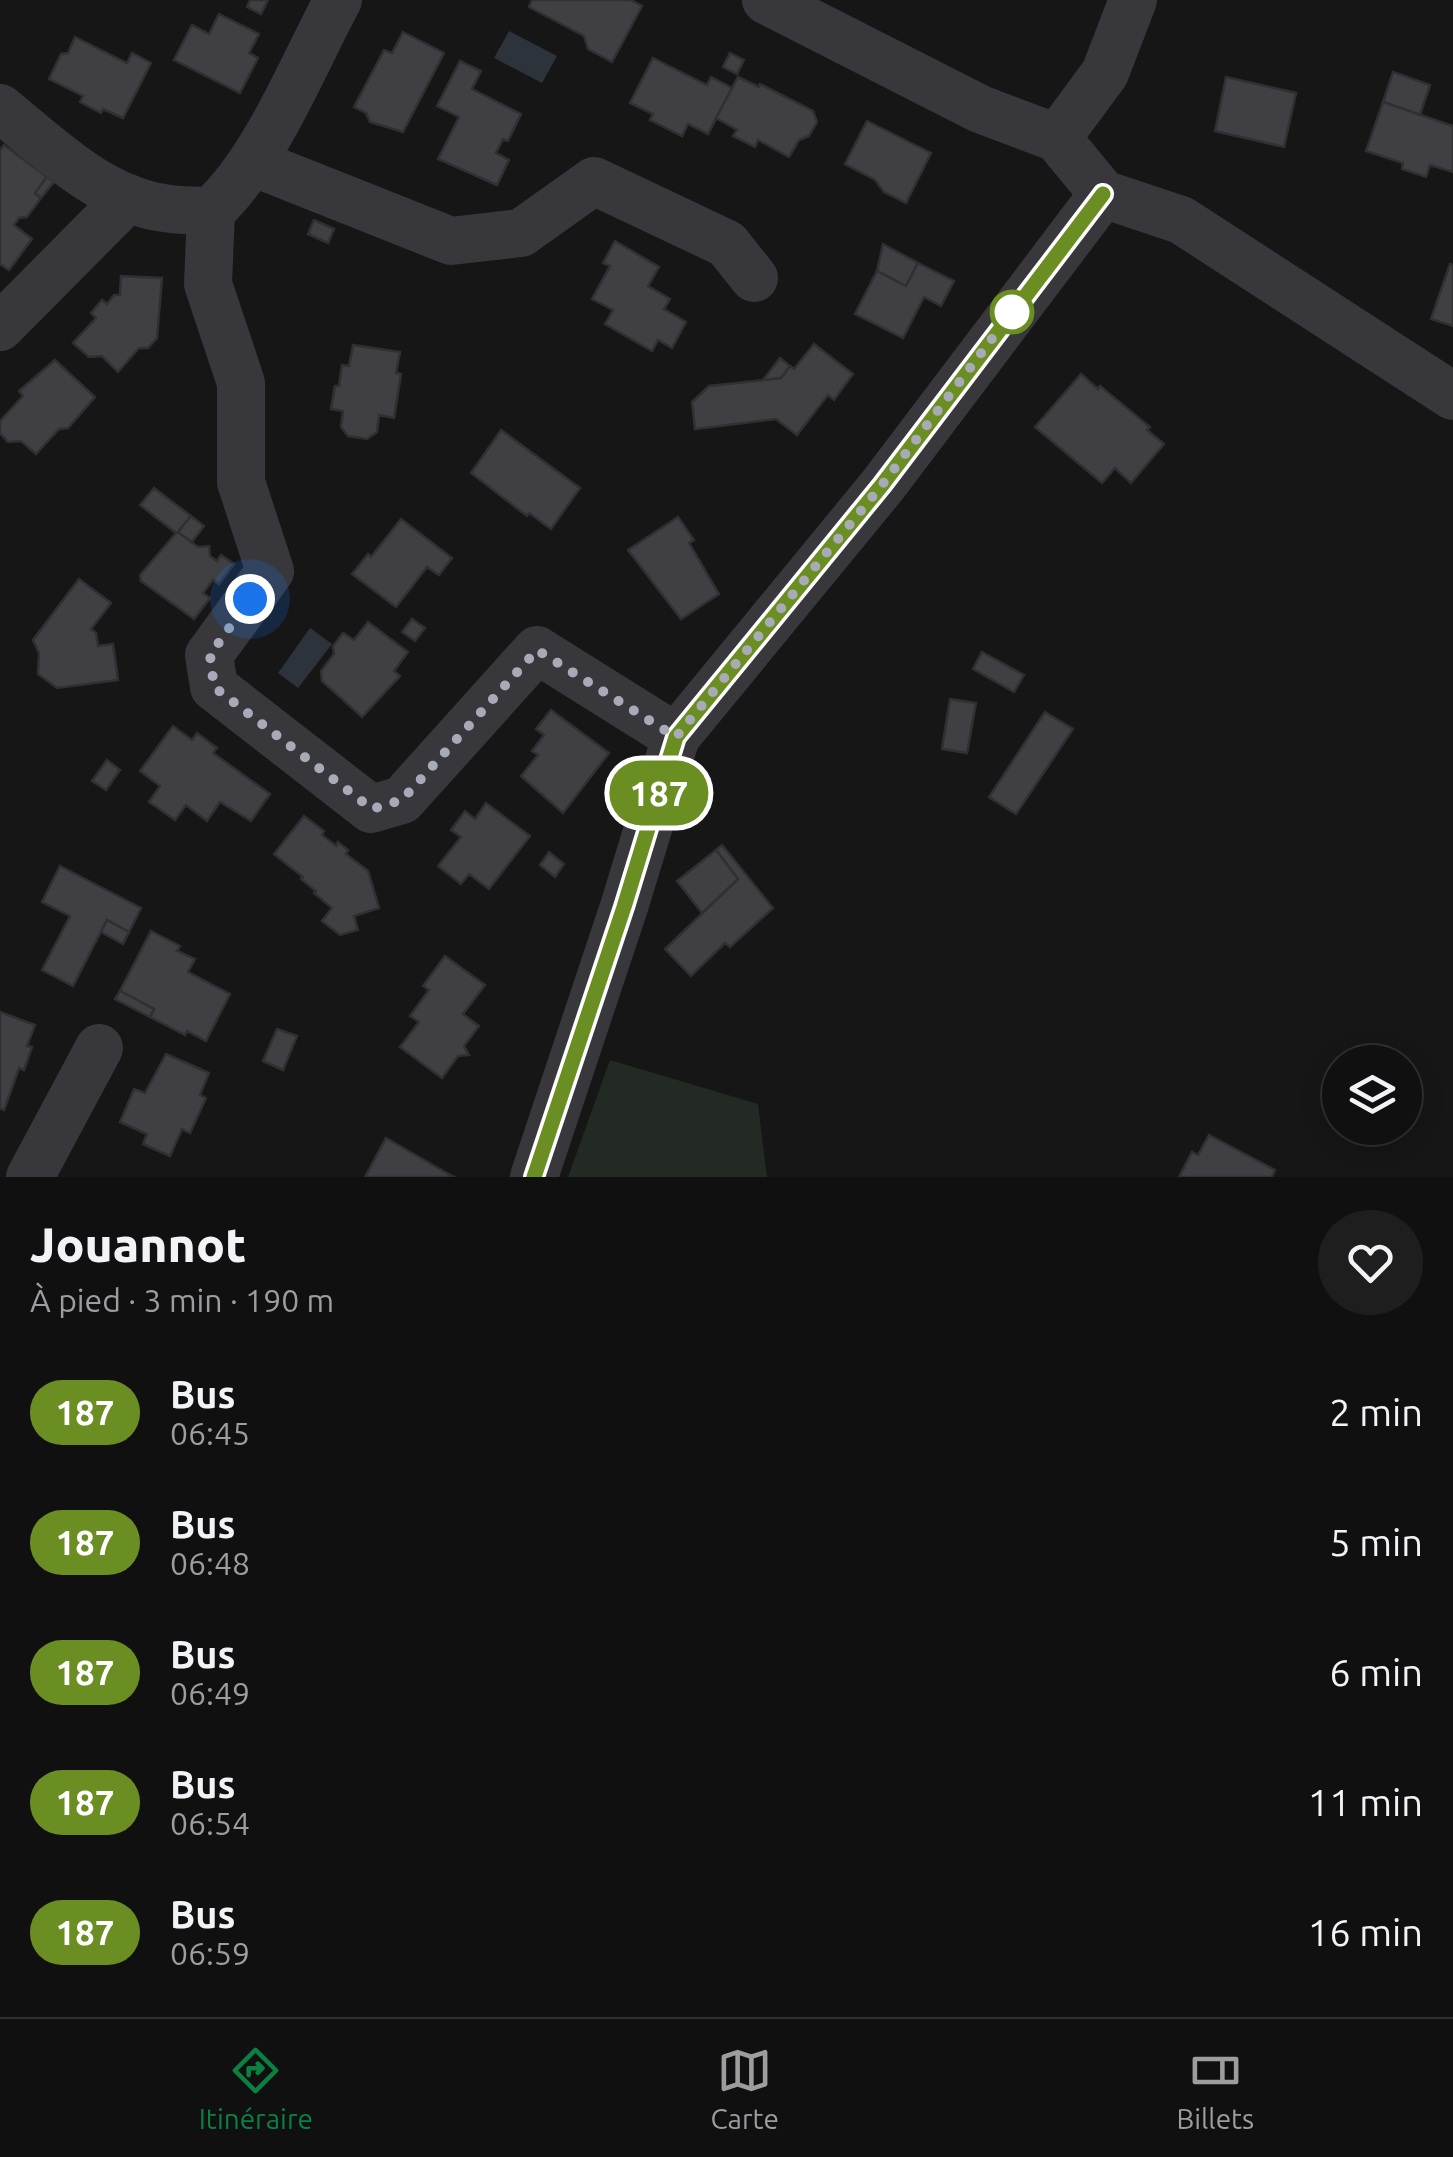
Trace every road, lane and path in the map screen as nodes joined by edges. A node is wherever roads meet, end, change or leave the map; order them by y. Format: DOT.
graph roads {
  1 [pos="338,0"];
  2 [pos="766,0"];
  3 [pos="1133,0"];
  4 [pos="0,108"];
  5 [pos="1057,138"];
  6 [pos="252,162"];
  7 [pos="1103,194"];
  8 [pos="128,198"];
  9 [pos="211,211"];
  10 [pos="754,278"];
  11 [pos="0,326"];
  12 [pos="1453,396"];
  13 [pos="676,737"];
  14 [pos="99,1048"];
  15 [pos="30,1177"];
  16 [pos="534,1177"];
  1 -- 6 [label="street"];
  2 -- 5 [label="street"];
  3 -- 5 [label="street"];
  4 -- 8 [label="street"];
  5 -- 7 [label="street"];
  6 -- 9 [label="street"];
  6 -- 10 [label="street"];
  7 -- 12 [label="street"];
  7 -- 13 [label="street"];
  8 -- 9 [label="street"];
  8 -- 11 [label="street"];
  9 -- 13 [label="street"];
  13 -- 16 [label="street"];
  14 -- 15 [label="street"];
}
